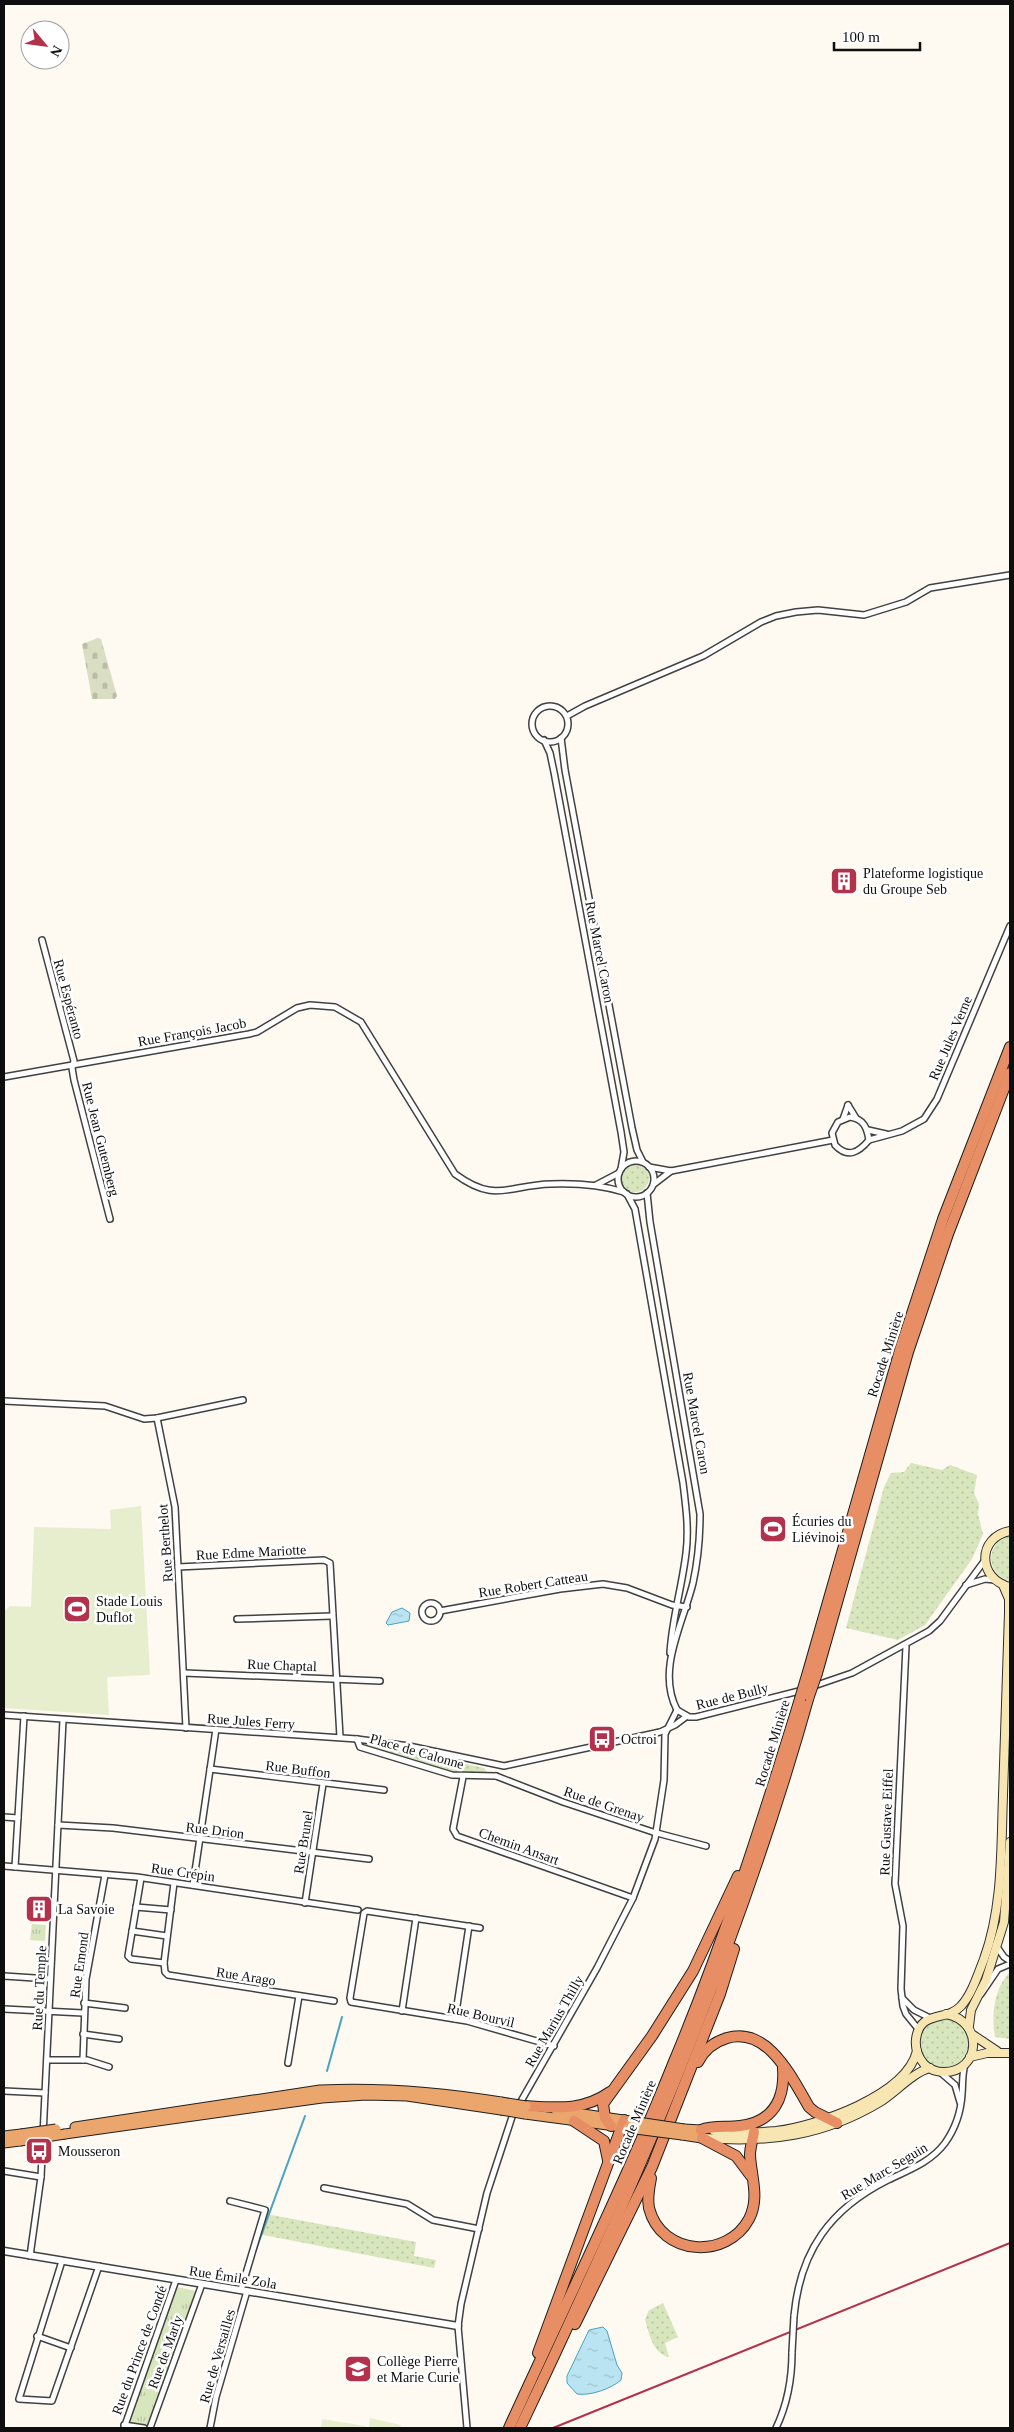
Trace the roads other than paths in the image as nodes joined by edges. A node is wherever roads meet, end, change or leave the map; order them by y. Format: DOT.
graph roads {
  1 [pos="1010,576"];
  2 [pos="567,716"];
  3 [pos="561,738"];
  4 [pos="544,740"];
  5 [pos="1010,926"];
  6 [pos="42,940"];
  7 [pos="1010,1047"];
  8 [pos="74,1065"];
  9 [pos="1010,1073"];
  10 [pos="4,1077"];
  11 [pos="856,1118"];
  12 [pos="844,1119"];
  13 [pos="868,1130"];
  14 [pos="886,1134"];
  15 [pos="833,1140"];
  16 [pos="870,1140"];
  17 [pos="642,1162"];
  18 [pos="649,1166"];
  19 [pos="620,1171"];
  20 [pos="671,1171"];
  21 [pos="653,1184"];
  22 [pos="596,1185"];
  23 [pos="625,1193"];
  24 [pos="647,1193"];
  25 [pos="110,1220"];
  26 [pos="4,1400"];
  27 [pos="243,1400"];
  28 [pos="157,1418"];
  29 [pos="687,1513"];
  30 [pos="700,1514"];
  31 [pos="1010,1531"];
  32 [pos="985,1560"];
  33 [pos="178,1567"];
  34 [pos="995,1580"];
  35 [pos="965,1586"];
  36 [pos="1007,1586"];
  37 [pos="676,1605"];
  38 [pos="687,1607"];
  39 [pos="440,1611"];
  40 [pos="332,1616"];
  41 [pos="237,1619"];
  42 [pos="906,1646"];
  43 [pos="671,1656"];
  44 [pos="812,1672"];
  45 [pos="184,1673"];
  46 [pos="335,1679"];
  47 [pos="380,1681"];
  48 [pos="805,1697"];
  49 [pos="677,1710"];
  50 [pos="4,1715"];
  51 [pos="24,1716"];
  52 [pos="686,1716"];
  53 [pos="63,1720"];
  54 [pos="186,1728"];
  55 [pos="216,1729"];
  56 [pos="666,1729"];
  57 [pos="340,1738"];
  58 [pos="357,1739"];
  59 [pos="494,1766"];
  60 [pos="210,1769"];
  61 [pos="496,1776"];
  62 [pos="463,1777"];
  63 [pos="323,1784"];
  64 [pos="384,1790"];
  65 [pos="4,1817"];
  66 [pos="18,1818"];
  67 [pos="58,1824"];
  68 [pos="656,1833"];
  69 [pos="199,1839"];
  70 [pos="1010,1842"];
  71 [pos="754,1845"];
  72 [pos="706,1846"];
  73 [pos="313,1852"];
  74 [pos="370,1859"];
  75 [pos="4,1866"];
  76 [pos="15,1867"];
  77 [pos="55,1869"];
  78 [pos="756,1869"];
  79 [pos="105,1875"];
  80 [pos="141,1878"];
  81 [pos="174,1883"];
  82 [pos="192,1885"];
  83 [pos="633,1898"];
  84 [pos="305,1903"];
  85 [pos="136,1907"];
  86 [pos="171,1910"];
  87 [pos="358,1910"];
  88 [pos="416,1918"];
  89 [pos="469,1926"];
  90 [pos="480,1928"];
  91 [pos="132,1931"];
  92 [pos="167,1936"];
  93 [pos="997,1947"];
  94 [pos="164,1962"];
  95 [pos="1010,1962"];
  96 [pos="4,1976"];
  97 [pos="50,1979"];
  98 [pos="299,1996"];
  99 [pos="902,1998"];
  100 [pos="978,1998"];
  101 [pos="334,2001"];
  102 [pos="84,2003"];
  103 [pos="125,2008"];
  104 [pos="4,2009"];
  105 [pos="402,2011"];
  106 [pos="49,2012"];
  107 [pos="83,2013"];
  108 [pos="946,2014"];
  109 [pos="930,2018"];
  110 [pos="455,2019"];
  111 [pos="969,2026"];
  112 [pos="919,2030"];
  113 [pos="83,2034"];
  114 [pos="973,2035"];
  115 [pos="119,2039"];
  116 [pos="554,2046"];
  117 [pos="917,2051"];
  118 [pos="999,2052"];
  119 [pos="1010,2053"];
  120 [pos="47,2060"];
  121 [pos="83,2060"];
  122 [pos="968,2060"];
  123 [pos="288,2063"];
  124 [pos="109,2067"];
  125 [pos="782,2067"];
  126 [pos="930,2068"];
  127 [pos="940,2072"];
  128 [pos="688,2077"];
  129 [pos="612,2090"];
  130 [pos="4,2091"];
  131 [pos="45,2093"];
  132 [pos="960,2103"];
  133 [pos="526,2110"];
  134 [pos="826,2118"];
  135 [pos="574,2121"];
  136 [pos="608,2122"];
  137 [pos="837,2123"];
  138 [pos="626,2124"];
  139 [pos="702,2134"];
  140 [pos="4,2136"];
  141 [pos="753,2137"];
  142 [pos="21,2138"];
  143 [pos="4,2143"];
  144 [pos="652,2167"];
  145 [pos="607,2169"];
  146 [pos="4,2171"];
  147 [pos="41,2177"];
  148 [pos="754,2181"];
  149 [pos="324,2188"];
  150 [pos="230,2201"];
  151 [pos="479,2229"];
  152 [pos="4,2251"];
  153 [pos="30,2256"];
  154 [pos="62,2260"];
  155 [pos="98,2266"];
  156 [pos="176,2280"];
  157 [pos="202,2284"];
  158 [pos="244,2290"];
  159 [pos="458,2326"];
  160 [pos="37,2336"];
  161 [pos="71,2348"];
  162 [pos="534,2399"];
  163 [pos="516,2426"];
  164 [pos="124,2427"];
  165 [pos="144,2428"];
  166 [pos="150,2428"];
  167 [pos="210,2428"];
  168 [pos="467,2428"];
  169 [pos="776,2428"];
  1 -- 2 [label="street"];
  2 -- 3 [label="street"];
  2 -- 4 [label="street"];
  3 -- 4 [label="street"];
  3 -- 17 [label="street, Rue Marcel Caron"];
  4 -- 19 [label="street, Rue Marcel Caron"];
  5 -- 14 [label="street, Rue Jules Verne"];
  6 -- 8 [label="street, Rue Espéranto"];
  7 -- 44 [label="highway, Rocade Minière"];
  8 -- 10 [label="street, Rue François Jacob"];
  8 -- 22 [label="street, Rue François Jacob"];
  8 -- 25 [label="street, Rue Jean Gutemberg"];
  9 -- 44 [label="highway, Rocade Minière"];
  11 -- 12 [label="street"];
  11 -- 12 [label="street"];
  11 -- 13 [label="street"];
  12 -- 15 [label="street"];
  13 -- 14 [label="street"];
  13 -- 16 [label="street"];
  14 -- 16 [label="street, Rue Jules Verne"];
  15 -- 16 [label="street"];
  15 -- 20 [label="street"];
  17 -- 18 [label="street"];
  17 -- 19 [label="street"];
  18 -- 20 [label="street"];
  18 -- 21 [label="street"];
  19 -- 22 [label="street"];
  19 -- 23 [label="street"];
  20 -- 21 [label="street"];
  21 -- 24 [label="street"];
  22 -- 23 [label="street"];
  23 -- 24 [label="street"];
  23 -- 29 [label="street, Rue Marcel Caron"];
  24 -- 30 [label="street, Rue Marcel Caron"];
  26 -- 28 [label="street"];
  27 -- 28 [label="street"];
  28 -- 33 [label="street, Rue Berthelot"];
  29 -- 30 [label="street"];
  29 -- 37 [label="street, Rue Marcel Caron"];
  30 -- 38 [label="street, Rue Marcel Caron"];
  31 -- 32 [label="main road"];
  32 -- 34 [label="main road"];
  32 -- 35 [label="street, Rue de Bully"];
  33 -- 40 [label="street, Rue Edme Mariotte"];
  33 -- 45 [label="street, Rue Berthelot"];
  34 -- 35 [label="street"];
  34 -- 36 [label="main road"];
  35 -- 42 [label="street, Rue de Bully"];
  36 -- 108 [label="main road"];
  37 -- 38 [label="street, Rue Robert Catteau"];
  37 -- 39 [label="street, Rue Robert Catteau"];
  37 -- 43 [label="street, Rue Marcel Caron"];
  38 -- 43 [label="street, Rue Marcel Caron"];
  40 -- 41 [label="street"];
  40 -- 46 [label="street"];
  42 -- 52 [label="street, Rue de Bully"];
  42 -- 99 [label="street, Rue Gustave Eiffel"];
  43 -- 49 [label="street, Rue Marcel Caron"];
  44 -- 48 [label="highway, Rocade Minière, bridge"];
  45 -- 46 [label="street, Rue Chaptal"];
  45 -- 54 [label="street, Rue Berthelot"];
  46 -- 47 [label="street, Rue Chaptal"];
  46 -- 57 [label="street"];
  48 -- 71 [label="highway, Rocade Minière"];
  48 -- 78 [label="highway, Rocade Minière"];
  49 -- 52 [label="street"];
  49 -- 56 [label="street, Rue de Bully"];
  50 -- 51 [label="street, Rue Jules Ferry"];
  51 -- 53 [label="street, Rue Jules Ferry"];
  51 -- 66 [label="street"];
  52 -- 56 [label="street, Rue de Bully"];
  53 -- 54 [label="street, Rue Jules Ferry"];
  53 -- 67 [label="street, Rue du Temple"];
  54 -- 55 [label="street, Rue Jules Ferry"];
  55 -- 57 [label="street, Rue Jules Ferry"];
  55 -- 60 [label="street"];
  56 -- 59 [label="street, Rue de Bully"];
  56 -- 68 [label="street, Rue Marius Thilly"];
  57 -- 58 [label="street, Rue Jules Ferry"];
  58 -- 59 [label="street, Rue Jules Ferry"];
  58 -- 62 [label="street, Place de Calonne"];
  59 -- 61 [label="street"];
  60 -- 63 [label="street, Rue Buffon"];
  60 -- 69 [label="street"];
  61 -- 62 [label="street, Place de Calonne"];
  61 -- 68 [label="street, Rue de Grenay"];
  62 -- 83 [label="street, Chemin Ansart"];
  63 -- 64 [label="street, Rue Buffon"];
  63 -- 73 [label="street, Rue Brunel"];
  65 -- 66 [label="street"];
  66 -- 76 [label="street"];
  67 -- 69 [label="street, Rue Drion"];
  67 -- 77 [label="street, Rue du Temple"];
  68 -- 72 [label="street, Rue de Grenay"];
  68 -- 83 [label="street, Rue Marius Thilly"];
  69 -- 73 [label="street, Rue Drion"];
  69 -- 82 [label="street"];
  70 -- 93 [label="main road"];
  71 -- 129 [label="highway"];
  71 -- 163 [label="highway, Rocade Minière"];
  73 -- 74 [label="street, Rue Drion"];
  73 -- 84 [label="street, Rue Brunel"];
  75 -- 76 [label="street, Rue Crépin"];
  76 -- 77 [label="street, Rue Crépin"];
  77 -- 79 [label="street, Rue Crépin"];
  77 -- 97 [label="street, Rue du Temple"];
  78 -- 128 [label="highway"];
  78 -- 162 [label="highway, Rocade Minière"];
  79 -- 80 [label="street, Rue Crépin"];
  79 -- 102 [label="street, Rue Emond"];
  80 -- 81 [label="street, Rue Crépin"];
  80 -- 85 [label="street"];
  81 -- 82 [label="street, Rue Crépin"];
  81 -- 86 [label="street"];
  82 -- 84 [label="street, Rue Crépin"];
  83 -- 116 [label="street, Rue Marius Thilly"];
  84 -- 87 [label="street, Rue Crépin"];
  85 -- 86 [label="street"];
  85 -- 91 [label="street"];
  86 -- 92 [label="street"];
  88 -- 89 [label="street"];
  88 -- 105 [label="street"];
  88 -- 105 [label="street, Rue Bourvil"];
  89 -- 90 [label="street"];
  89 -- 110 [label="street"];
  91 -- 92 [label="street"];
  91 -- 94 [label="street"];
  92 -- 94 [label="street"];
  93 -- 95 [label="street"];
  93 -- 100 [label="main road"];
  94 -- 98 [label="street, Rue Arago"];
  95 -- 100 [label="street"];
  96 -- 97 [label="street"];
  97 -- 106 [label="street, Rue du Temple"];
  98 -- 101 [label="street, Rue Arago"];
  98 -- 123 [label="street"];
  99 -- 109 [label="street"];
  99 -- 112 [label="street, Rue Gustave Eiffel"];
  100 -- 111 [label="main road"];
  102 -- 103 [label="street"];
  102 -- 107 [label="street, Rue Emond"];
  104 -- 106 [label="street"];
  105 -- 110 [label="street, Rue Bourvil"];
  106 -- 107 [label="street"];
  106 -- 120 [label="street, Rue du Temple"];
  107 -- 113 [label="street, Rue Emond"];
  108 -- 109 [label="main road"];
  108 -- 111 [label="main road"];
  109 -- 112 [label="main road"];
  110 -- 116 [label="street, Rue Bourvil"];
  111 -- 114 [label="main road"];
  112 -- 117 [label="main road"];
  113 -- 115 [label="street"];
  113 -- 121 [label="street, Rue Emond"];
  114 -- 118 [label="main road"];
  114 -- 122 [label="main road"];
  116 -- 151 [label="street, Rue Marius Thilly"];
  117 -- 126 [label="main road"];
  117 -- 134 [label="main road"];
  118 -- 119 [label="main road"];
  118 -- 122 [label="main road"];
  120 -- 121 [label="street"];
  120 -- 131 [label="street, Rue du Temple"];
  121 -- 124 [label="street"];
  122 -- 127 [label="main road"];
  122 -- 132 [label="street, Rue Marc Seguin"];
  125 -- 128 [label="highway"];
  125 -- 134 [label="highway"];
  125 -- 139 [label="highway"];
  126 -- 127 [label="main road"];
  126 -- 137 [label="main road"];
  127 -- 132 [label="street"];
  128 -- 144 [label="highway"];
  129 -- 133 [label="highway"];
  129 -- 136 [label="highway"];
  130 -- 131 [label="street"];
  131 -- 147 [label="street, Rue du Temple"];
  132 -- 169 [label="street, Rue Marc Seguin, bridge"];
  133 -- 135 [label="highway"];
  133 -- 136 [label="highway"];
  133 -- 142 [label="highway, bridge"];
  134 -- 137 [label="highway"];
  134 -- 141 [label="main road"];
  135 -- 136 [label="highway"];
  135 -- 145 [label="highway"];
  136 -- 138 [label="highway"];
  137 -- 141 [label="main road"];
  138 -- 139 [label="highway, bridge"];
  138 -- 145 [label="highway"];
  139 -- 141 [label="main road"];
  139 -- 148 [label="highway"];
  140 -- 142 [label="highway"];
  141 -- 148 [label="highway"];
  142 -- 143 [label="highway"];
  144 -- 148 [label="highway"];
  144 -- 162 [label="highway"];
  145 -- 163 [label="highway"];
  146 -- 147 [label="street"];
  147 -- 153 [label="street, Rue du Temple"];
  149 -- 151 [label="street"];
  150 -- 158 [label="street, Rue de Versailles"];
  151 -- 159 [label="street, Rue Marius Thilly"];
  152 -- 153 [label="street, Rue Émile Zola"];
  153 -- 154 [label="street, Rue Émile Zola"];
  154 -- 155 [label="street, Rue Émile Zola"];
  154 -- 160 [label="street"];
  155 -- 156 [label="street, Rue Émile Zola"];
  155 -- 161 [label="street"];
  156 -- 157 [label="street, Rue Émile Zola"];
  156 -- 164 [label="street, Rue du Prince de Condé"];
  157 -- 158 [label="street, Rue Émile Zola"];
  157 -- 166 [label="street, Rue de Marly"];
  158 -- 159 [label="street, Rue Émile Zola"];
  158 -- 167 [label="street, Rue de Versailles"];
  159 -- 168 [label="street, Rue Marius Thilly"];
  160 -- 161 [label="street"];
  160 -- 161 [label="street"];
  162 -- 163 [label="highway, Rocade Minière"];
  164 -- 165 [label="street"];
}
